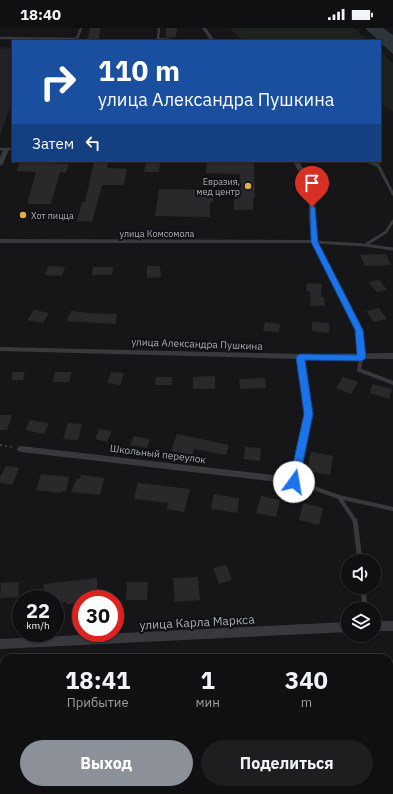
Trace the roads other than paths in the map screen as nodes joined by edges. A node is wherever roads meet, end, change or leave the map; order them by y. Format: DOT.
graph roads {
  1 [pos="80,28"];
  2 [pos="159,28"];
  3 [pos="204,28"];
  4 [pos="0,38"];
  5 [pos="166,40"];
  6 [pos="211,40"];
  7 [pos="3,149"];
  8 [pos="297,162"];
  9 [pos="369,162"];
  10 [pos="0,164"];
  11 [pos="393,194"];
  12 [pos="393,222"];
  13 [pos="0,241"];
  14 [pos="315,242"];
  15 [pos="365,245"];
  16 [pos="393,249"];
  17 [pos="0,348"];
  18 [pos="393,356"];
  19 [pos="300,357"];
  20 [pos="362,358"];
  21 [pos="393,383"];
  22 [pos="21,449"];
  23 [pos="294,482"];
  24 [pos="339,497"];
  25 [pos="393,509"];
  26 [pos="359,554"];
  27 [pos="381,626"];
  28 [pos="393,626"];
  29 [pos="341,627"];
  30 [pos="0,644"];
  1 -- 4 [label="lane"];
  2 -- 5 [label="lane"];
  3 -- 6 [label="street"];
  7 -- 10 [label="street"];
  8 -- 14 [label="street"];
  9 -- 11 [label="lane"];
  12 -- 15 [label="lane"];
  13 -- 14 [label="street, улица Комсомола"];
  14 -- 15 [label="lane"];
  14 -- 20 [label="lane"];
  15 -- 16 [label="lane"];
  17 -- 19 [label="street, улица Александра Пушкина"];
  18 -- 20 [label="street, улица Александра Пушкина"];
  19 -- 20 [label="street, улица Александра Пушкина"];
  19 -- 23 [label="street"];
  20 -- 21 [label="lane"];
  22 -- 23 [label="street, Школьный переулок"];
  23 -- 24 [label="lane"];
  24 -- 25 [label="lane"];
  24 -- 26 [label="lane"];
  27 -- 28 [label="street"];
  29 -- 30 [label="street, улица Карла Маркса"];
}
